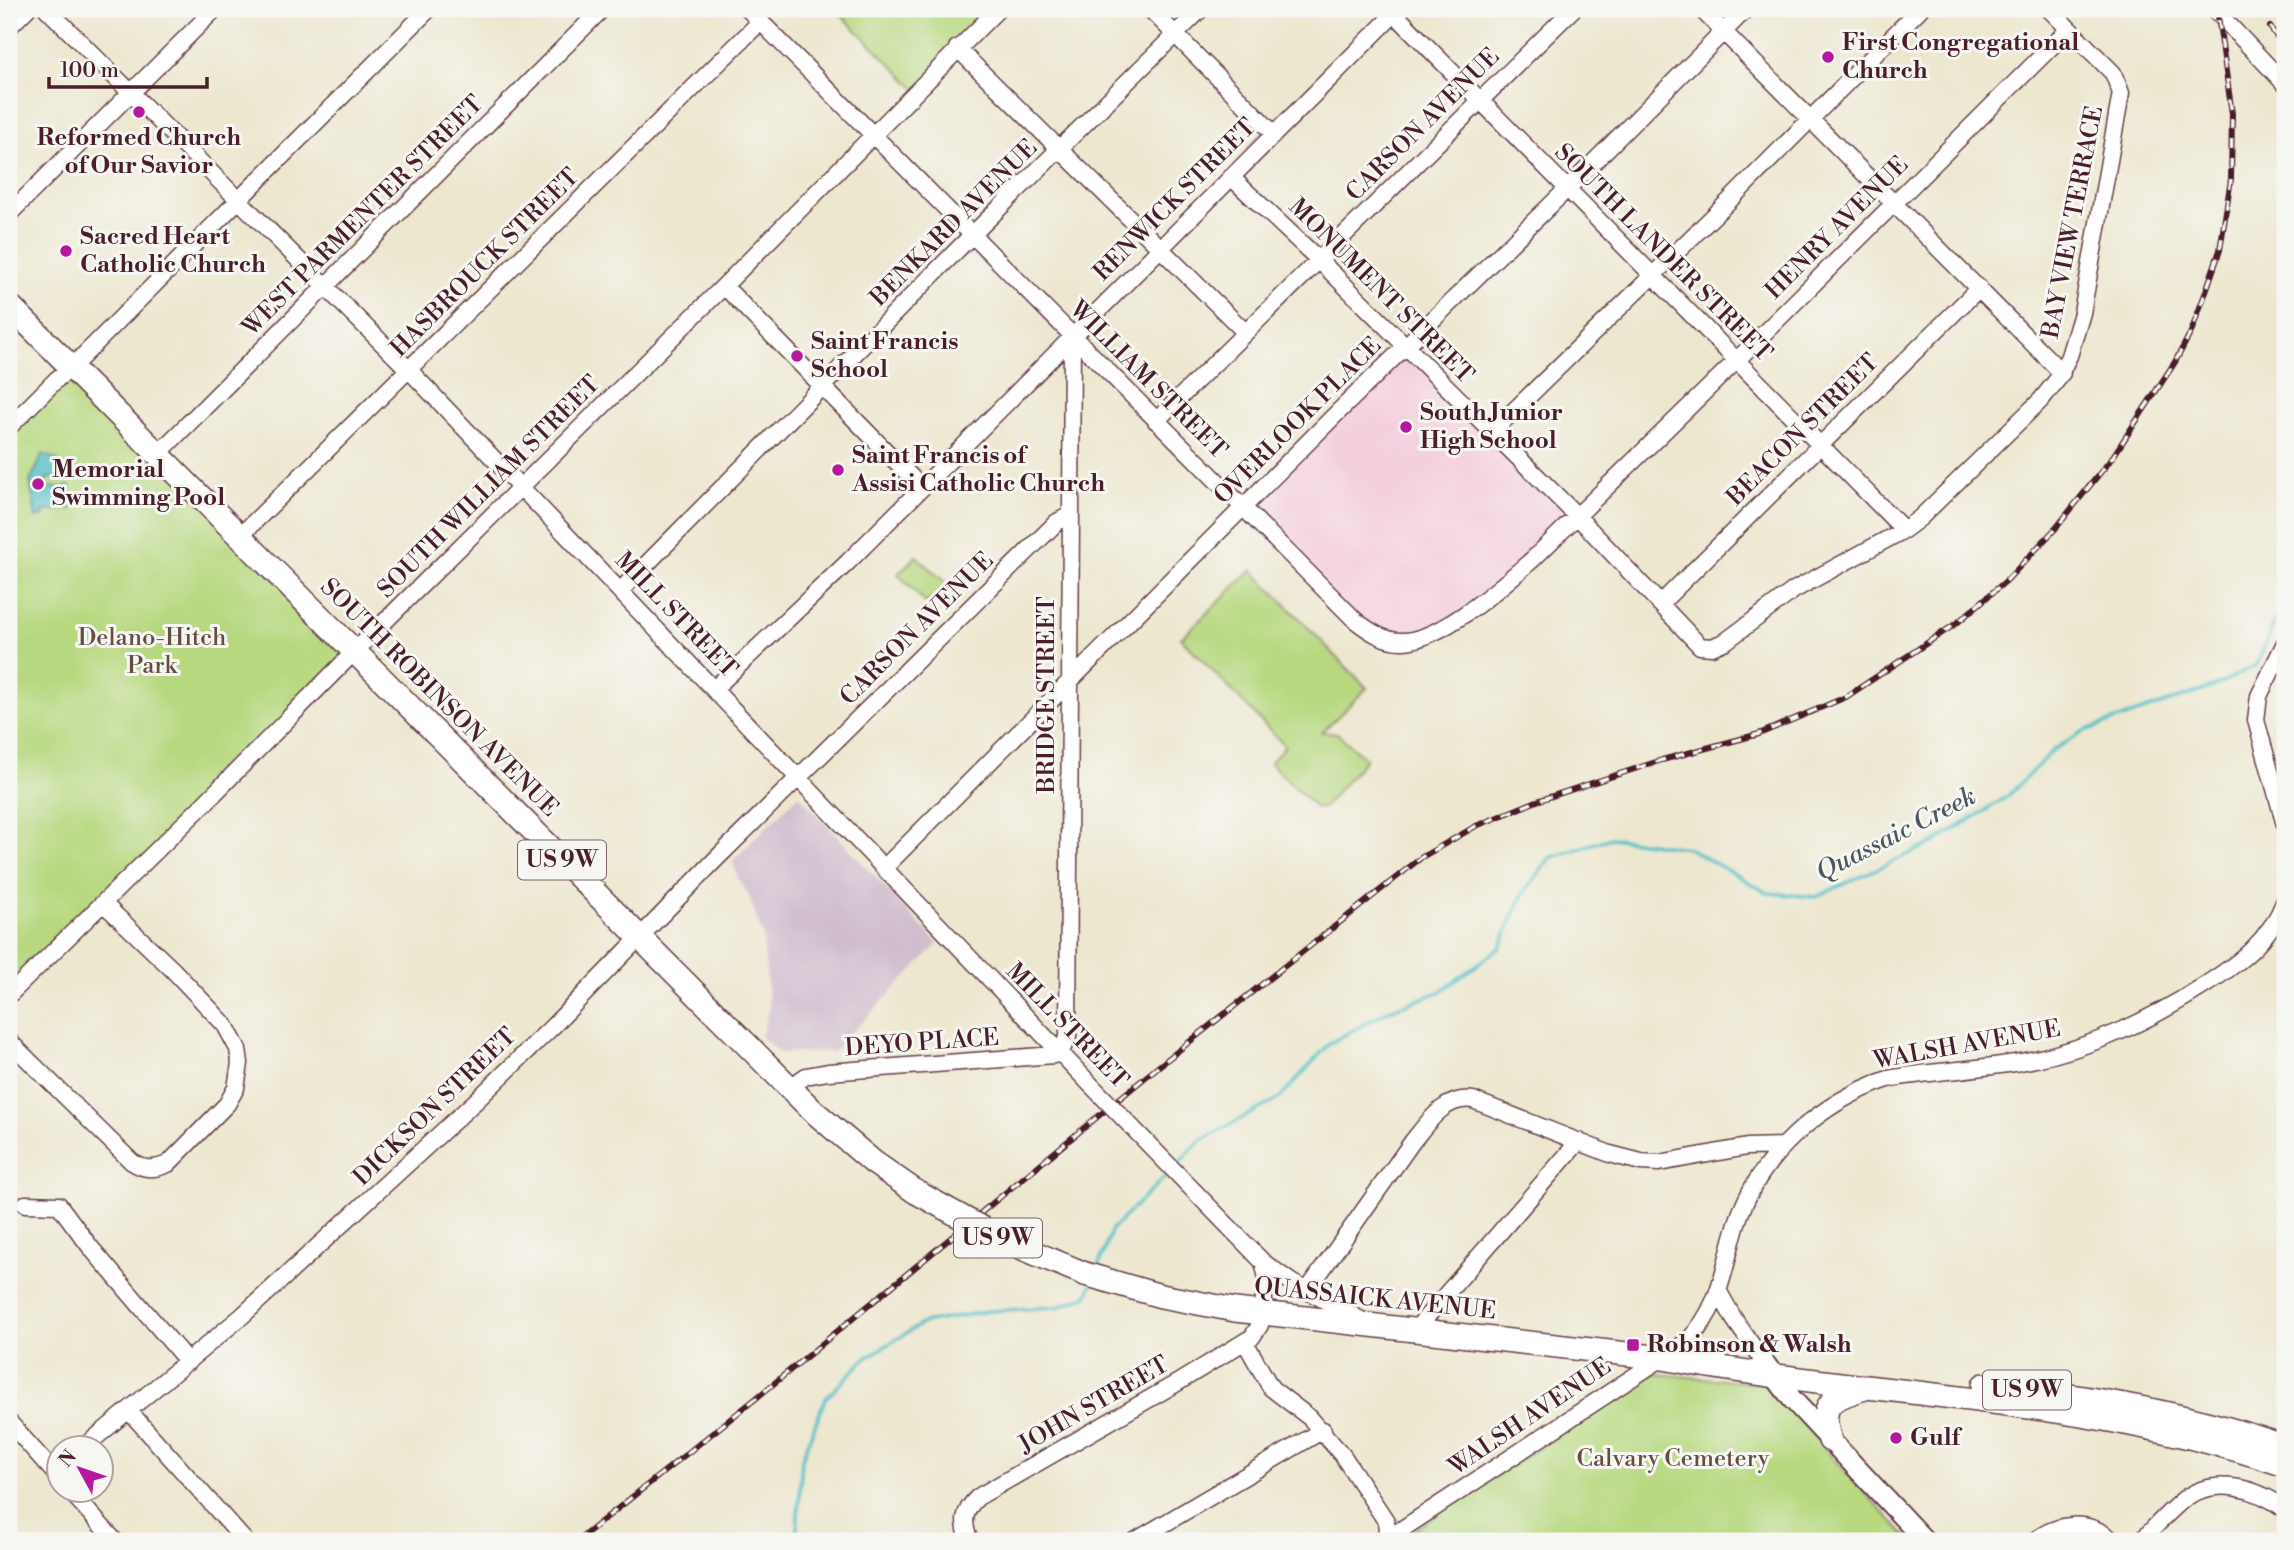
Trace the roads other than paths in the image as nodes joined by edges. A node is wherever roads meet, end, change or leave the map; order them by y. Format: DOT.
graph roads {
  1 [pos="27,9"];
  2 [pos="47,9"];
  3 [pos="215,9"];
  4 [pos="429,9"];
  5 [pos="602,9"];
  6 [pos="748,9"];
  7 [pos="998,9"];
  8 [pos="1150,9"];
  9 [pos="1201,9"];
  10 [pos="1573,9"];
  11 [pos="1702,9"];
  12 [pos="1746,9"];
  13 [pos="1920,9"];
  14 [pos="2049,9"];
  15 [pos="2214,9"];
  16 [pos="1395,10"];
  17 [pos="760,22"];
  18 [pos="9,27"];
  19 [pos="2069,29"];
  20 [pos="1724,31"];
  21 [pos="1175,35"];
  22 [pos="957,48"];
  23 [pos="2285,84"];
  24 [pos="132,94"];
  25 [pos="1480,101"];
  26 [pos="1810,118"];
  27 [pos="1274,134"];
  28 [pos="874,135"];
  29 [pos="1060,149"];
  30 [pos="1231,177"];
  31 [pos="1567,189"];
  32 [pos="239,198"];
  33 [pos="1894,202"];
  34 [pos="9,215"];
  35 [pos="972,235"];
  36 [pos="1159,247"];
  37 [pos="1319,260"];
  38 [pos="1652,275"];
  39 [pos="325,285"];
  40 [pos="724,286"];
  41 [pos="1979,288"];
  42 [pos="9,305"];
  43 [pos="1245,332"];
  44 [pos="1072,335"];
  45 [pos="1406,347"];
  46 [pos="1737,360"];
  47 [pos="71,368"];
  48 [pos="409,370"];
  49 [pos="2062,373"];
  50 [pos="822,386"];
  51 [pos="1156,421"];
  52 [pos="9,427"];
  53 [pos="1492,432"];
  54 [pos="1820,444"];
  55 [pos="157,455"];
  56 [pos="921,486"];
  57 [pos="522,487"];
  58 [pos="1243,508"];
  59 [pos="1070,515"];
  60 [pos="1577,516"];
  61 [pos="1904,530"];
  62 [pos="240,536"];
  63 [pos="621,590"];
  64 [pos="1660,604"];
  65 [pos="2285,643"];
  66 [pos="1704,648"];
  67 [pos="356,650"];
  68 [pos="1070,682"];
  69 [pos="714,689"];
  70 [pos="799,778"];
  71 [pos="2285,825"];
  72 [pos="884,868"];
  73 [pos="2285,900"];
  74 [pos="103,903"];
  75 [pos="640,938"];
  76 [pos="9,995"];
  77 [pos="9,1041"];
  78 [pos="1060,1053"];
  79 [pos="790,1087"];
  80 [pos="1579,1141"];
  81 [pos="1783,1146"];
  82 [pos="25,1205"];
  83 [pos="1263,1262"];
  84 [pos="1085,1274"];
  85 [pos="1307,1291"];
  86 [pos="1719,1292"];
  87 [pos="1262,1313"];
  88 [pos="1371,1325"];
  89 [pos="1416,1329"];
  90 [pos="1245,1342"];
  91 [pos="1663,1358"];
  92 [pos="188,1362"];
  93 [pos="1768,1368"];
  94 [pos="1872,1387"];
  95 [pos="129,1411"];
  96 [pos="9,1422"];
  97 [pos="1323,1430"];
  98 [pos="100,1434"];
  99 [pos="1830,1440"];
  100 [pos="2285,1447"];
  101 [pos="46,1461"];
  102 [pos="2285,1465"];
  103 [pos="82,1504"];
  104 [pos="2285,1509"];
  105 [pos="115,1541"];
  106 [pos="245,1541"];
  107 [pos="970,1541"];
  108 [pos="1135,1541"];
  109 [pos="1386,1541"];
  110 [pos="1925,1541"];
  111 [pos="2034,1541"];
  112 [pos="2113,1541"];
  113 [pos="2141,1541"];
  1 -- 18 [label="street"];
  2 -- 24 [label="street, MILL STREET"];
  3 -- 24 [label="street"];
  4 -- 32 [label="street"];
  5 -- 39 [label="street, WEST PARMENTER STREET"];
  6 -- 17 [label="street, WILLIAM STREET"];
  7 -- 22 [label="street, SOUTH WILLIAM STREET"];
  8 -- 21 [label="street"];
  9 -- 21 [label="street, BENKARD AVENUE"];
  10 -- 25 [label="street, CARSON AVENUE"];
  11 -- 20 [label="street"];
  12 -- 20 [label="street, OVERLOOK PLACE"];
  13 -- 26 [label="street"];
  14 -- 19 [label="street, BAY VIEW TERRACE"];
  15 -- 23 [label="street"];
  16 -- 25 [label="street, SOUTH LANDER STREET"];
  16 -- 27 [label="street, RENWICK STREET"];
  17 -- 28 [label="street, WILLIAM STREET"];
  17 -- 48 [label="street, HASBROUCK STREET"];
  19 -- 33 [label="street, HENRY AVENUE"];
  19 -- 49 [label="street, BAY VIEW TERRACE"];
  20 -- 26 [label="street"];
  20 -- 31 [label="street, OVERLOOK PLACE"];
  21 -- 27 [label="street"];
  21 -- 29 [label="street, BENKARD AVENUE"];
  22 -- 28 [label="street, SOUTH WILLIAM STREET"];
  22 -- 29 [label="street"];
  24 -- 32 [label="street, MILL STREET"];
  24 -- 34 [label="street"];
  25 -- 31 [label="street, SOUTH LANDER STREET"];
  25 -- 37 [label="street, CARSON AVENUE"];
  26 -- 33 [label="street"];
  26 -- 38 [label="street"];
  27 -- 30 [label="street, RENWICK STREET"];
  28 -- 35 [label="street, WILLIAM STREET"];
  28 -- 40 [label="street, SOUTH WILLIAM STREET"];
  29 -- 35 [label="street, BENKARD AVENUE"];
  29 -- 36 [label="street"];
  30 -- 36 [label="street, RENWICK STREET"];
  30 -- 37 [label="street, MONUMENT STREET"];
  31 -- 38 [label="street, SOUTH LANDER STREET"];
  31 -- 45 [label="street, OVERLOOK PLACE"];
  32 -- 39 [label="street, MILL STREET"];
  32 -- 47 [label="street"];
  33 -- 41 [label="street"];
  33 -- 46 [label="street, HENRY AVENUE"];
  35 -- 44 [label="street, WILLIAM STREET"];
  35 -- 50 [label="street, BENKARD AVENUE"];
  36 -- 43 [label="street"];
  36 -- 44 [label="street, RENWICK STREET"];
  37 -- 43 [label="street, CARSON AVENUE"];
  37 -- 45 [label="street, MONUMENT STREET"];
  38 -- 46 [label="street, SOUTH LANDER STREET"];
  38 -- 53 [label="street"];
  39 -- 48 [label="street, MILL STREET"];
  39 -- 55 [label="street, WEST PARMENTER STREET"];
  40 -- 50 [label="street"];
  40 -- 57 [label="street, SOUTH WILLIAM STREET"];
  41 -- 49 [label="street"];
  41 -- 54 [label="street, BEACON STREET"];
  42 -- 47 [label="highway, SOUTH ROBINSON AVENUE / US 9W"];
  43 -- 51 [label="street, CARSON AVENUE"];
  44 -- 51 [label="street, WILLIAM STREET"];
  44 -- 56 [label="street, RENWICK STREET"];
  44 -- 59 [label="street, BRIDGE STREET"];
  45 -- 53 [label="street, MONUMENT STREET"];
  45 -- 58 [label="street, OVERLOOK PLACE"];
  46 -- 54 [label="street, SOUTH LANDER STREET"];
  46 -- 60 [label="street, HENRY AVENUE"];
  47 -- 52 [label="street"];
  47 -- 55 [label="highway, SOUTH ROBINSON AVENUE / US 9W"];
  48 -- 57 [label="street, MILL STREET"];
  48 -- 62 [label="street, HASBROUCK STREET"];
  49 -- 61 [label="street, BAY VIEW TERRACE"];
  50 -- 56 [label="street"];
  50 -- 63 [label="street, BENKARD AVENUE"];
  51 -- 58 [label="street, WILLIAM STREET"];
  53 -- 60 [label="street, MONUMENT STREET"];
  54 -- 61 [label="street, SOUTH LANDER STREET"];
  54 -- 64 [label="street, BEACON STREET"];
  55 -- 62 [label="highway, SOUTH ROBINSON AVENUE / US 9W"];
  56 -- 69 [label="street, RENWICK STREET"];
  57 -- 63 [label="street, MILL STREET"];
  57 -- 67 [label="street, SOUTH WILLIAM STREET"];
  58 -- 60 [label="street, WILLIAM STREET"];
  58 -- 68 [label="street, OVERLOOK PLACE"];
  59 -- 68 [label="street, BRIDGE STREET"];
  59 -- 70 [label="street, CARSON AVENUE"];
  60 -- 64 [label="street, MONUMENT STREET"];
  61 -- 66 [label="street, BAY VIEW TERRACE"];
  62 -- 67 [label="highway, SOUTH ROBINSON AVENUE / US 9W"];
  63 -- 69 [label="street, MILL STREET"];
  64 -- 66 [label="street, MONUMENT STREET"];
  65 -- 71 [label="street"];
  67 -- 74 [label="street, SOUTH WILLIAM STREET"];
  67 -- 75 [label="highway, SOUTH ROBINSON AVENUE / US 9W"];
  68 -- 72 [label="street, OVERLOOK PLACE"];
  68 -- 78 [label="street, BRIDGE STREET"];
  69 -- 70 [label="street, MILL STREET"];
  70 -- 72 [label="street, MILL STREET"];
  70 -- 75 [label="street, DICKSON STREET"];
  72 -- 78 [label="street, MILL STREET"];
  73 -- 81 [label="street, WALSH AVENUE"];
  74 -- 76 [label="street, SOUTH WILLIAM STREET"];
  74 -- 77 [label="street"];
  75 -- 79 [label="highway, SOUTH ROBINSON AVENUE / US 9W"];
  75 -- 92 [label="street, DICKSON STREET"];
  78 -- 79 [label="street, DEYO PLACE"];
  78 -- 83 [label="street, MILL STREET, bridge"];
  79 -- 84 [label="highway, SOUTH ROBINSON AVENUE / US 9W, bridge"];
  80 -- 81 [label="street"];
  80 -- 85 [label="street"];
  80 -- 89 [label="street"];
  81 -- 86 [label="street, WALSH AVENUE"];
  82 -- 92 [label="street"];
  83 -- 85 [label="street, MILL STREET"];
  83 -- 87 [label="street"];
  84 -- 87 [label="highway, QUASSAICK AVENUE / US 9W"];
  85 -- 88 [label="street, MILL STREET"];
  86 -- 91 [label="street, WALSH AVENUE"];
  86 -- 93 [label="street"];
  87 -- 88 [label="highway, QUASSAICK AVENUE / US 9W"];
  87 -- 90 [label="street, JOHN STREET"];
  88 -- 89 [label="highway, QUASSAICK AVENUE / US 9W"];
  89 -- 91 [label="highway, QUASSAICK AVENUE / US 9W"];
  90 -- 97 [label="street"];
  90 -- 107 [label="street, JOHN STREET"];
  91 -- 93 [label="highway, QUASSAICK AVENUE / US 9W"];
  91 -- 109 [label="street, WALSH AVENUE"];
  92 -- 95 [label="street, DICKSON STREET"];
  93 -- 94 [label="highway, US 9W"];
  93 -- 99 [label="main road"];
  93 -- 100 [label="highway, US 9W"];
  94 -- 99 [label="highway"];
  94 -- 102 [label="highway, US 9W"];
  95 -- 98 [label="street, DICKSON STREET"];
  95 -- 106 [label="street"];
  96 -- 101 [label="street"];
  97 -- 108 [label="street"];
  97 -- 109 [label="street"];
  99 -- 110 [label="main road"];
  103 -- 105 [label="street"];
  104 -- 113 [label="street"];
  111 -- 112 [label="street"];
}
